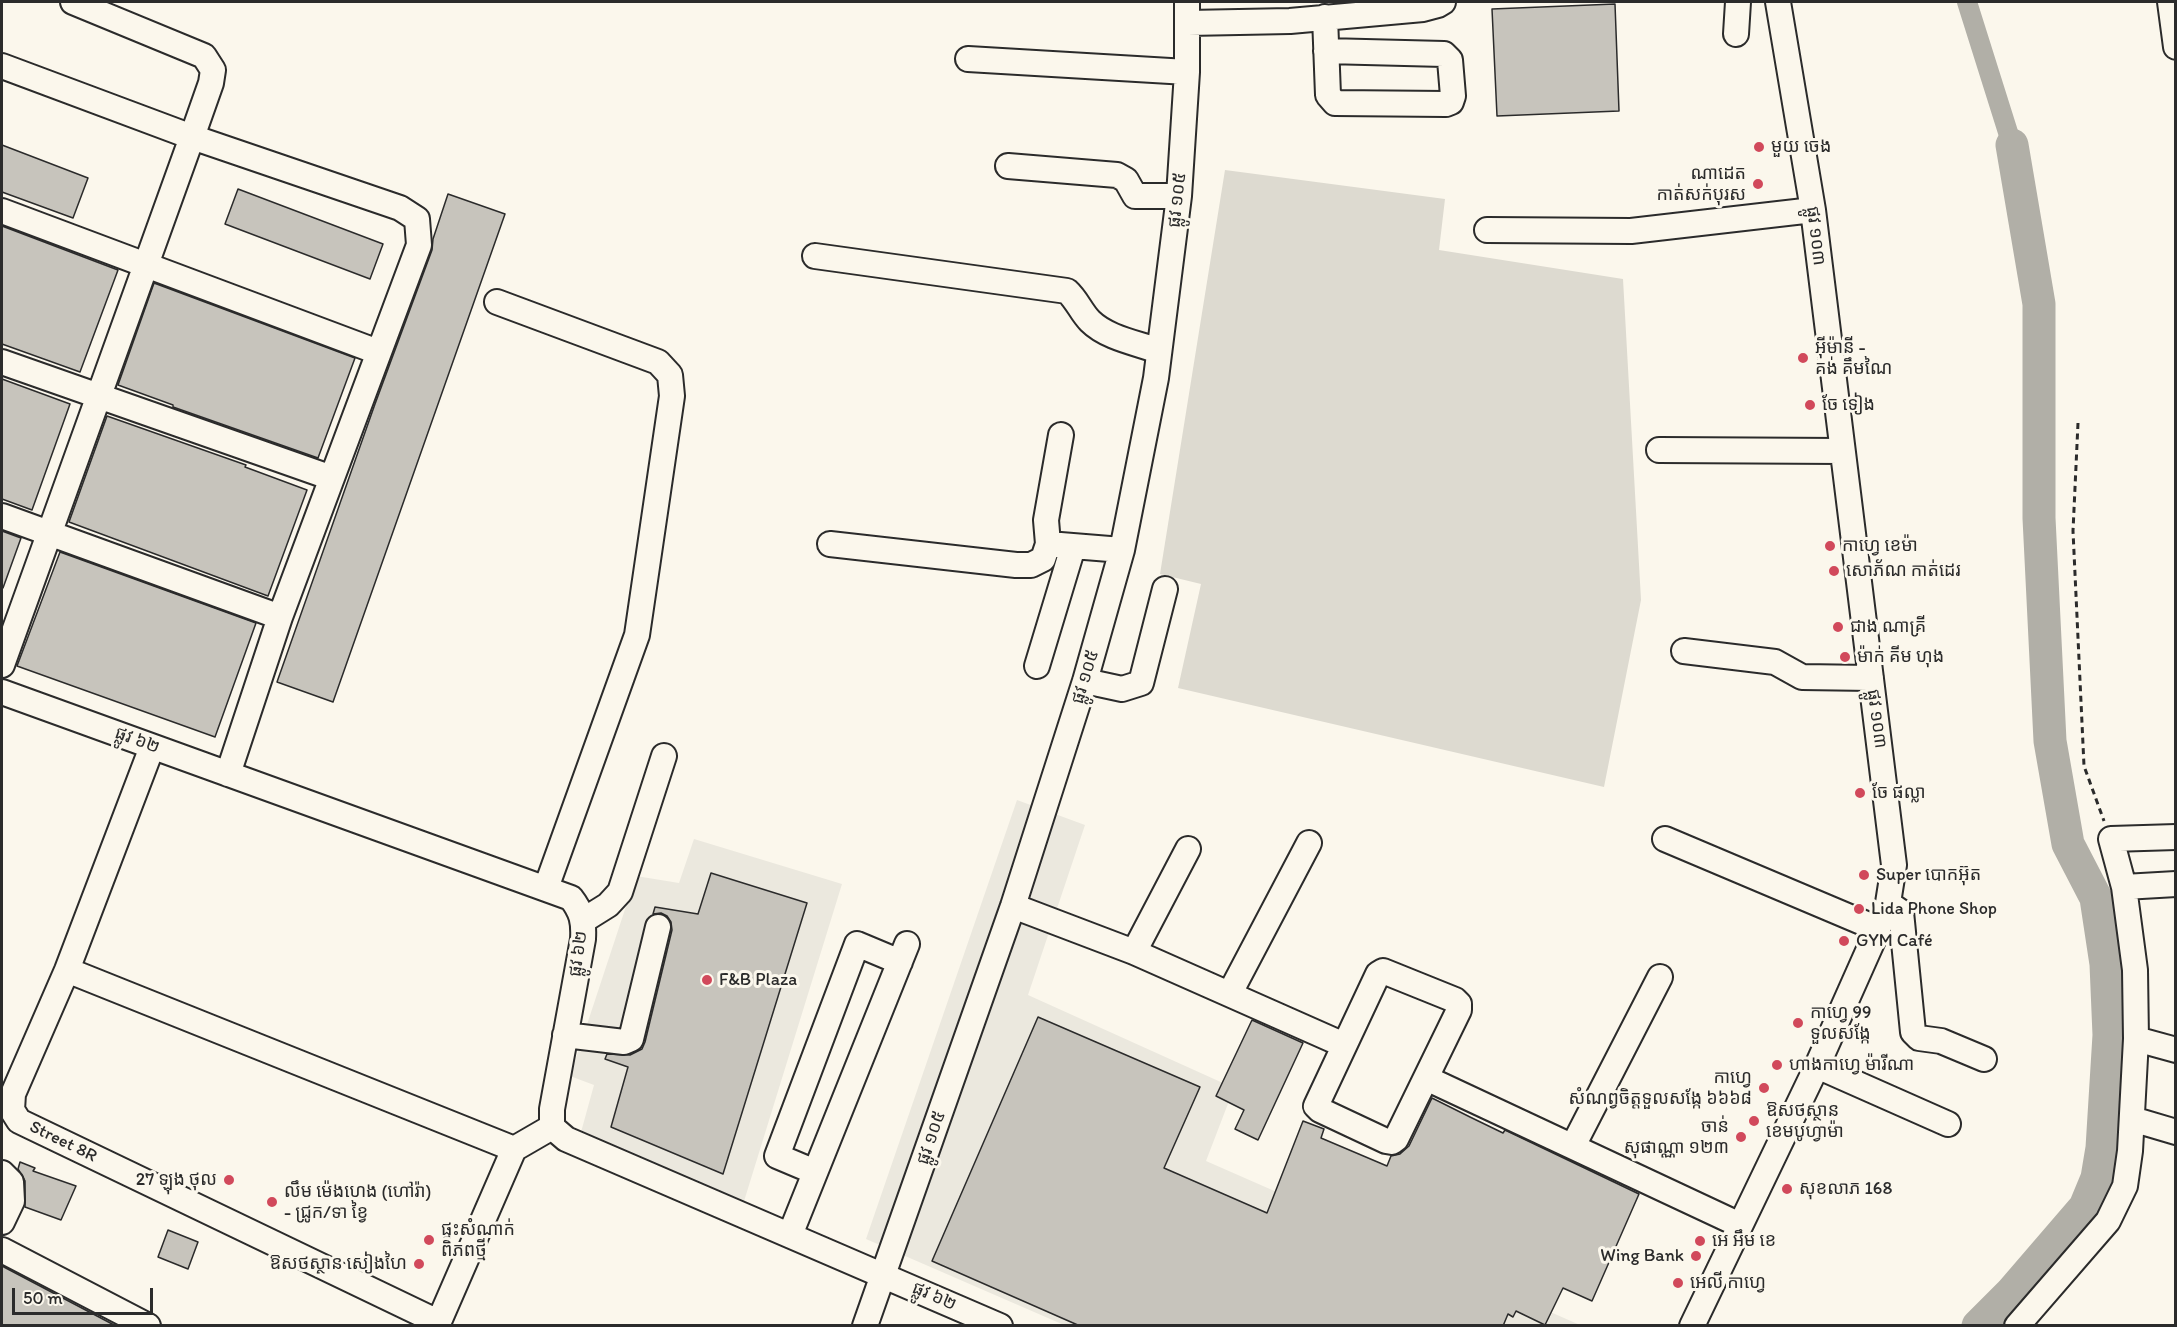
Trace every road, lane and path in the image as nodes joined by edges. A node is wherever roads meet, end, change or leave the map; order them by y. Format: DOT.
graph roads {
  1 [pos="73,2"];
  2 [pos="1443,2"];
  3 [pos="1738,2"];
  4 [pos="1778,2"];
  5 [pos="2170,2"];
  6 [pos="1188,12"];
  7 [pos="1325,17"];
  8 [pos="1736,34"];
  9 [pos="2175,47"];
  10 [pos="1326,51"];
  11 [pos="968,60"];
  12 [pos="2,66"];
  13 [pos="1187,72"];
  14 [pos="192,137"];
  15 [pos="1008,166"];
  16 [pos="1179,196"];
  17 [pos="1813,210"];
  18 [pos="2,211"];
  19 [pos="1487,230"];
  20 [pos="815,256"];
  21 [pos="146,265"];
  22 [pos="497,302"];
  23 [pos="1159,351"];
  24 [pos="378,352"];
  25 [pos="2,362"];
  26 [pos="97,397"];
  27 [pos="2078,423"];
  28 [pos="1062,435"];
  29 [pos="1659,450"];
  30 [pos="1842,451"];
  31 [pos="332,478"];
  32 [pos="2,516"];
  33 [pos="49,533"];
  34 [pos="830,544"];
  35 [pos="1048,544"];
  36 [pos="1073,547"];
  37 [pos="1122,550"];
  38 [pos="1165,589"];
  39 [pos="280,617"];
  40 [pos="1684,651"];
  41 [pos="2,665"];
  42 [pos="1037,666"];
  43 [pos="1871,678"];
  44 [pos="1085,681"];
  45 [pos="2,692"];
  46 [pos="152,747"];
  47 [pos="664,756"];
  48 [pos="228,774"];
  49 [pos="2175,837"];
  50 [pos="1665,839"];
  51 [pos="2111,839"];
  52 [pos="1309,843"];
  53 [pos="1188,849"];
  54 [pos="2175,884"];
  55 [pos="2124,887"];
  56 [pos="546,888"];
  57 [pos="1888,903"];
  58 [pos="1012,906"];
  59 [pos="584,920"];
  60 [pos="658,927"];
  61 [pos="1878,929"];
  62 [pos="1134,952"];
  63 [pos="67,970"];
  64 [pos="1660,977"];
  65 [pos="1230,993"];
  66 [pos="565,1035"];
  67 [pos="2136,1039"];
  68 [pos="1344,1045"];
  69 [pos="2175,1050"];
  70 [pos="1984,1059"];
  71 [pos="1817,1066"];
  72 [pos="1426,1078"];
  73 [pos="2132,1119"];
  74 [pos="1948,1124"];
  75 [pos="552,1127"];
  76 [pos="2175,1132"];
  77 [pos="1573,1146"];
  78 [pos="514,1149"];
  79 [pos="815,1172"];
  80 [pos="2,1173"];
  81 [pos="2,1222"];
  82 [pos="1740,1225"];
  83 [pos="790,1235"];
  84 [pos="2,1250"];
  85 [pos="884,1276"];
  86 [pos="438,1324"];
  87 [pos="147,1326"];
  88 [pos="865,1326"];
  89 [pos="1000,1326"];
  90 [pos="1692,1326"];
  91 [pos="2017,1326"];
  1 -- 14 [label="street"];
  2 -- 7 [label="street"];
  3 -- 8 [label="street"];
  4 -- 17 [label="street, ផ្លូវ ១០៣"];
  5 -- 9 [label="street"];
  6 -- 7 [label="street"];
  6 -- 13 [label="street, ផ្លូវ ១០៥"];
  7 -- 10 [label="street"];
  10 -- 10 [label="street"];
  11 -- 13 [label="street"];
  12 -- 14 [label="street"];
  13 -- 16 [label="street, ផ្លូវ ១០៥"];
  14 -- 21 [label="street"];
  14 -- 24 [label="street"];
  15 -- 16 [label="street"];
  16 -- 23 [label="street, ផ្លូវ ១០៥"];
  17 -- 19 [label="street"];
  17 -- 30 [label="street, ផ្លូវ ១០៣"];
  18 -- 21 [label="street"];
  20 -- 23 [label="street"];
  21 -- 24 [label="street"];
  21 -- 26 [label="street"];
  22 -- 56 [label="street"];
  23 -- 37 [label="street, ផ្លូវ ១០៥"];
  24 -- 31 [label="street"];
  25 -- 26 [label="street"];
  26 -- 31 [label="street"];
  26 -- 33 [label="street"];
  27 -- 51 [label="path"];
  28 -- 35 [label="street"];
  29 -- 30 [label="street"];
  30 -- 43 [label="street, ផ្លូវ ១០៣"];
  31 -- 39 [label="street"];
  32 -- 33 [label="street"];
  33 -- 39 [label="street"];
  33 -- 41 [label="street"];
  34 -- 35 [label="street"];
  35 -- 36 [label="street"];
  36 -- 37 [label="street"];
  36 -- 42 [label="street"];
  37 -- 44 [label="street, ផ្លូវ ១០៥"];
  38 -- 44 [label="street"];
  39 -- 48 [label="street"];
  40 -- 43 [label="street"];
  43 -- 57 [label="street, ផ្លូវ ១០៣"];
  44 -- 58 [label="street, ផ្លូវ ១០៥"];
  45 -- 46 [label="street, ផ្លូវ ៦២"];
  46 -- 48 [label="street, ផ្លូវ ៦២"];
  46 -- 63 [label="street, Street 8R"];
  47 -- 59 [label="street"];
  48 -- 56 [label="street, ផ្លូវ ៦២"];
  49 -- 51 [label="street"];
  50 -- 61 [label="street"];
  51 -- 55 [label="street"];
  52 -- 65 [label="street"];
  53 -- 62 [label="street"];
  54 -- 55 [label="street"];
  55 -- 67 [label="street"];
  56 -- 59 [label="street, ផ្លូវ ៦២"];
  57 -- 61 [label="street, ផ្លូវ ១០៣"];
  57 -- 70 [label="street"];
  58 -- 62 [label="street"];
  58 -- 85 [label="street, ផ្លូវ ១០៥"];
  59 -- 66 [label="street, ផ្លូវ ៦២"];
  60 -- 66 [label="street"];
  61 -- 71 [label="street, ផ្លូវ ១០៣"];
  62 -- 65 [label="street"];
  63 -- 78 [label="street"];
  63 -- 86 [label="street, Street 8R"];
  64 -- 77 [label="street"];
  65 -- 68 [label="street"];
  66 -- 75 [label="street, ផ្លូវ ៦២"];
  67 -- 69 [label="street"];
  67 -- 73 [label="street"];
  68 -- 72 [label="street"];
  68 -- 72 [label="street"];
  71 -- 74 [label="street"];
  71 -- 82 [label="street, ផ្លូវ ១០៣"];
  72 -- 77 [label="street"];
  73 -- 76 [label="street"];
  73 -- 91 [label="street"];
  75 -- 78 [label="street"];
  75 -- 83 [label="street, ផ្លូវ ៦២"];
  77 -- 82 [label="street"];
  78 -- 86 [label="street"];
  79 -- 79 [label="street"];
  79 -- 83 [label="street"];
  80 -- 81 [label="street"];
  82 -- 90 [label="street, ផ្លូវ ១០៣"];
  83 -- 85 [label="street, ផ្លូវ ៦២"];
  84 -- 87 [label="street"];
  85 -- 88 [label="street, ផ្លូវ ១០៥"];
  85 -- 89 [label="street, ផ្លូវ ៦២"];
}
